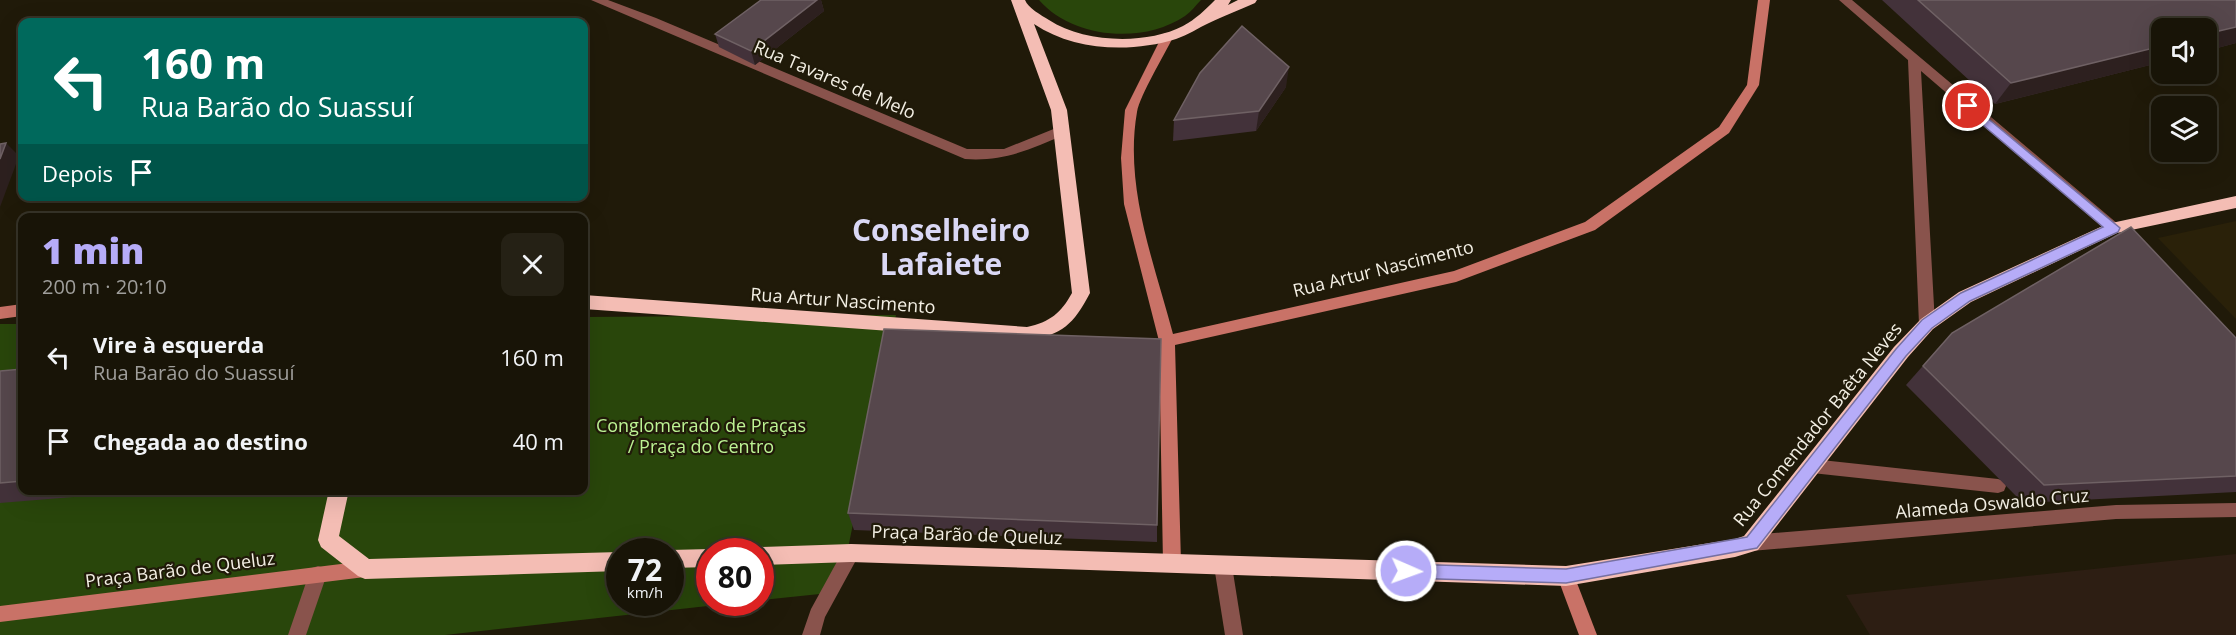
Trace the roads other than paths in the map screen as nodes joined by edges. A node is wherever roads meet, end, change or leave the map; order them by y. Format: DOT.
graph roads {
  1 [pos="597,0"];
  2 [pos="1224,0"];
  3 [pos="1250,0"];
  4 [pos="1764,0"];
  5 [pos="1845,0"];
  6 [pos="1020,4"];
  7 [pos="1200,23"];
  8 [pos="1167,37"];
  9 [pos="1914,61"];
  10 [pos="1061,131"];
  11 [pos="2236,202"];
  12 [pos="2117,232"];
  13 [pos="588,302"];
  14 [pos="18,311"];
  15 [pos="0,313"];
  16 [pos="1927,324"];
  17 [pos="1167,340"];
  18 [pos="1812,466"];
  19 [pos="1998,486"];
  20 [pos="338,495"];
  21 [pos="2236,510"];
  22 [pos="1751,543"];
  23 [pos="851,553"];
  24 [pos="774,556"];
  25 [pos="606,561"];
  26 [pos="1172,563"];
  27 [pos="1223,566"];
  28 [pos="366,569"];
  29 [pos="318,574"];
  30 [pos="1566,576"];
  31 [pos="0,614"];
  32 [pos="297,635"];
  33 [pos="811,635"];
  34 [pos="1234,635"];
  35 [pos="1588,635"];
  1 -- 10 [label="street, Rua Tavares de Melo"];
  2 -- 7 [label="highway"];
  3 -- 7 [label="highway"];
  4 -- 17 [label="street, Rua Artur Nascimento"];
  5 -- 9 [label="street"];
  6 -- 8 [label="highway"];
  6 -- 10 [label="highway"];
  7 -- 8 [label="highway"];
  8 -- 17 [label="street"];
  9 -- 12 [label="street"];
  9 -- 16 [label="street"];
  10 -- 13 [label="highway, Rua Artur Nascimento"];
  11 -- 12 [label="highway, Rua Comendador Baêta Neves"];
  12 -- 16 [label="highway, Rua Comendador Baêta Neves"];
  14 -- 15 [label="street"];
  16 -- 18 [label="highway, Rua Comendador Baêta Neves"];
  17 -- 26 [label="street"];
  18 -- 19 [label="street, Alameda Oswaldo Cruz"];
  18 -- 22 [label="highway, Rua Comendador Baêta Neves"];
  20 -- 28 [label="highway"];
  21 -- 22 [label="street, Alameda Oswaldo Cruz"];
  22 -- 30 [label="highway, Rua Comendador Baêta Neves"];
  23 -- 24 [label="highway, Praça Barão de Queluz"];
  23 -- 26 [label="highway, Praça Barão de Queluz"];
  23 -- 33 [label="street"];
  25 -- 28 [label="highway, Praça Barão de Queluz"];
  26 -- 27 [label="highway, Rua Comendador Baêta Neves"];
  27 -- 30 [label="highway, Rua Comendador Baêta Neves"];
  27 -- 34 [label="street"];
  28 -- 29 [label="street, Praça Barão de Queluz"];
  29 -- 31 [label="street, Praça Barão de Queluz"];
  29 -- 32 [label="street"];
  30 -- 35 [label="street"];
}
